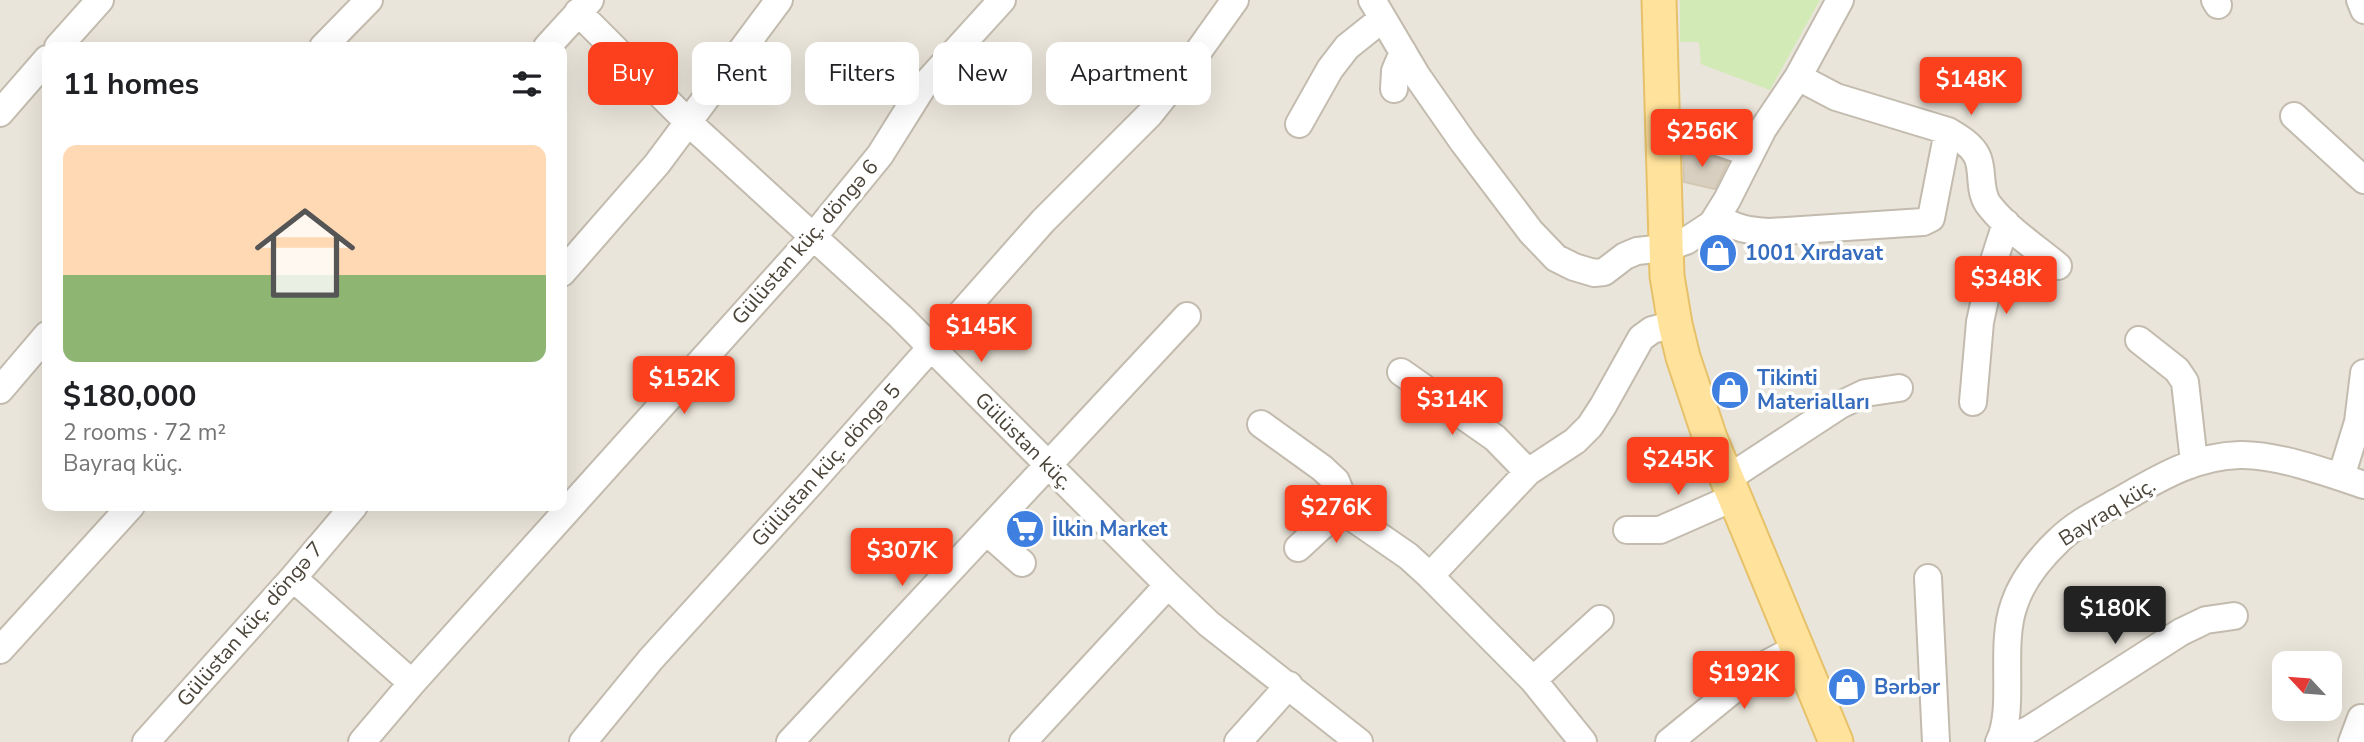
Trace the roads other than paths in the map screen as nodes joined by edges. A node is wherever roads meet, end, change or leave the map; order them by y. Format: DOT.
graph roads {
  1 [pos="100,0"];
  2 [pos="369,0"];
  3 [pos="779,0"];
  4 [pos="1002,0"];
  5 [pos="1235,0"];
  6 [pos="1659,0"];
  7 [pos="1840,0"];
  8 [pos="2360,0"];
  9 [pos="584,6"];
  10 [pos="1377,9"];
  11 [pos="2364,10"];
  12 [pos="62,42"];
  13 [pos="328,42"];
  14 [pos="552,42"];
  15 [pos="1403,52"];
  16 [pos="42,65"];
  17 [pos="1798,77"];
  18 [pos="1394,89"];
  19 [pos="0,113"];
  20 [pos="2294,116"];
  21 [pos="689,123"];
  22 [pos="1299,124"];
  23 [pos="1948,131"];
  24 [pos="1711,140"];
  25 [pos="1750,153"];
  26 [pos="2364,180"];
  27 [pos="1717,217"];
  28 [pos="2006,223"];
  29 [pos="813,237"];
  30 [pos="1665,248"];
  31 [pos="2059,266"];
  32 [pos="567,267"];
  33 [pos="1187,316"];
  34 [pos="1675,324"];
  35 [pos="2139,340"];
  36 [pos="42,341"];
  37 [pos="931,348"];
  38 [pos="1401,372"];
  39 [pos="2364,373"];
  40 [pos="1899,388"];
  41 [pos="0,390"];
  42 [pos="1973,402"];
  43 [pos="2361,422"];
  44 [pos="1261,424"];
  45 [pos="2194,462"];
  46 [pos="1049,466"];
  47 [pos="1528,472"];
  48 [pos="2353,481"];
  49 [pos="1731,488"];
  50 [pos="1347,509"];
  51 [pos="126,511"];
  52 [pos="350,511"];
  53 [pos="567,511"];
  54 [pos="567,511"];
  55 [pos="1627,530"];
  56 [pos="987,532"];
  57 [pos="1298,548"];
  58 [pos="1022,564"];
  59 [pos="1430,576"];
  60 [pos="293,578"];
  61 [pos="1928,578"];
  62 [pos="1168,586"];
  63 [pos="2234,616"];
  64 [pos="1600,619"];
  65 [pos="1798,647"];
  66 [pos="0,650"];
  67 [pos="1533,680"];
  68 [pos="412,683"];
  69 [pos="1289,685"];
  70 [pos="2001,738"];
  71 [pos="146,742"];
  72 [pos="362,742"];
  73 [pos="583,742"];
  74 [pos="790,742"];
  75 [pos="1023,742"];
  76 [pos="1238,742"];
  77 [pos="1359,742"];
  78 [pos="1583,742"];
  79 [pos="1669,742"];
  80 [pos="1836,742"];
  81 [pos="1936,742"];
  1 -- 12 [label="street"];
  2 -- 13 [label="street"];
  3 -- 21 [label="street"];
  4 -- 29 [label="street, Gülüstan küç. döngə 6"];
  5 -- 37 [label="street, Gülüstan küç. döngə 5"];
  6 -- 30 [label="main road"];
  7 -- 17 [label="street"];
  8 -- 11 [label="street"];
  9 -- 14 [label="street"];
  9 -- 21 [label="street, Gülüstan küç."];
  10 -- 15 [label="street"];
  10 -- 22 [label="street"];
  15 -- 18 [label="street"];
  15 -- 30 [label="street"];
  16 -- 19 [label="street"];
  17 -- 23 [label="street"];
  17 -- 25 [label="street"];
  20 -- 26 [label="street"];
  21 -- 29 [label="street, Gülüstan küç."];
  21 -- 32 [label="street"];
  23 -- 27 [label="street"];
  23 -- 28 [label="street"];
  24 -- 25 [label="street"];
  25 -- 27 [label="street"];
  27 -- 30 [label="street"];
  28 -- 31 [label="street"];
  28 -- 42 [label="street"];
  29 -- 37 [label="street, Gülüstan küç."];
  29 -- 54 [label="street, Gülüstan küç. döngə 6"];
  30 -- 34 [label="main road"];
  33 -- 46 [label="street"];
  34 -- 47 [label="street"];
  34 -- 49 [label="main road"];
  35 -- 45 [label="street"];
  36 -- 41 [label="street"];
  37 -- 46 [label="street, Gülüstan küç."];
  37 -- 73 [label="street, Gülüstan küç. döngə 5"];
  38 -- 47 [label="street"];
  39 -- 43 [label="street"];
  40 -- 49 [label="street"];
  43 -- 48 [label="street"];
  44 -- 50 [label="street"];
  45 -- 48 [label="street, Bayraq küç."];
  45 -- 70 [label="street, Bayraq küç."];
  46 -- 56 [label="street"];
  46 -- 62 [label="street, Gülüstan küç."];
  47 -- 59 [label="street"];
  49 -- 55 [label="street"];
  49 -- 65 [label="main road"];
  50 -- 57 [label="street"];
  50 -- 59 [label="street"];
  51 -- 66 [label="street"];
  52 -- 60 [label="street, Gülüstan küç. döngə 7"];
  53 -- 68 [label="street, Gülüstan küç. döngə 6"];
  56 -- 58 [label="street"];
  56 -- 74 [label="street"];
  59 -- 67 [label="street"];
  60 -- 68 [label="street"];
  60 -- 71 [label="street, Gülüstan küç. döngə 7"];
  61 -- 81 [label="street"];
  62 -- 69 [label="street, Gülüstan küç."];
  62 -- 75 [label="street"];
  63 -- 70 [label="street"];
  64 -- 67 [label="street"];
  65 -- 79 [label="street"];
  65 -- 80 [label="main road"];
  67 -- 78 [label="street"];
  68 -- 72 [label="street, Gülüstan küç. döngə 6"];
  69 -- 76 [label="street"];
  69 -- 77 [label="street, Gülüstan küç."];
}
